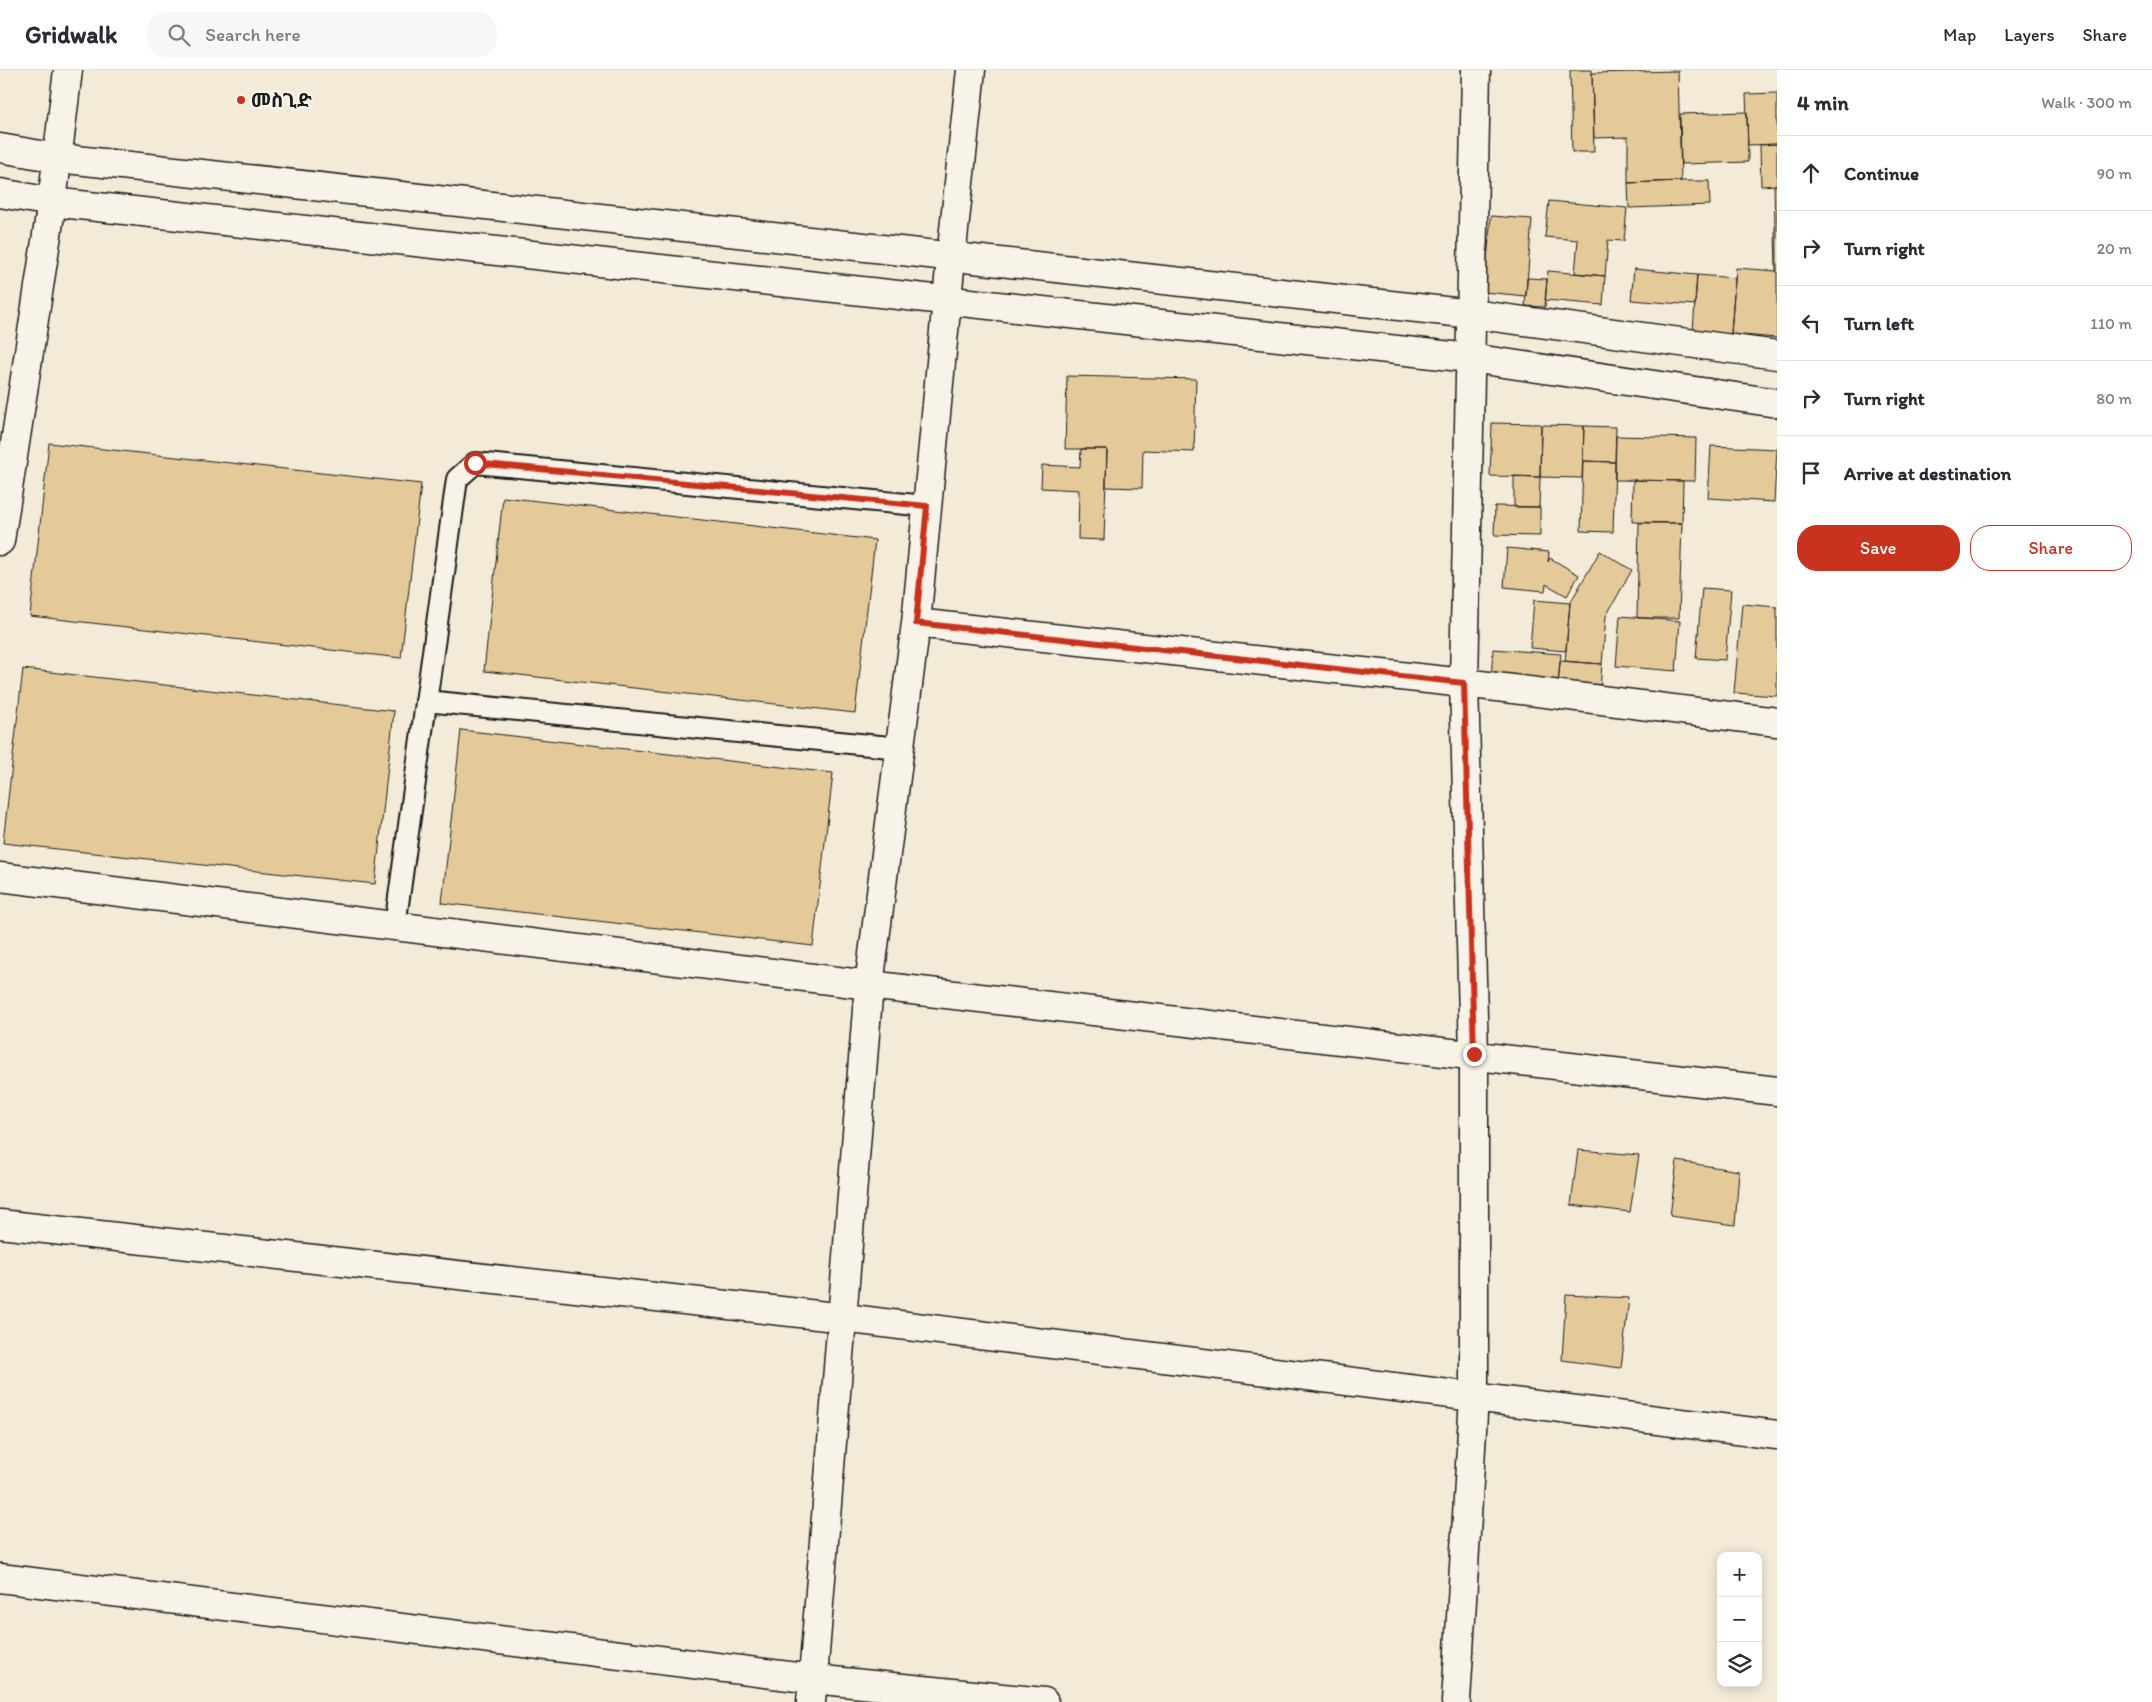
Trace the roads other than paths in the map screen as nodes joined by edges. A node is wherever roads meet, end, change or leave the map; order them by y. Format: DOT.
graph roads {
  1 [pos="68,70"];
  2 [pos="971,70"];
  3 [pos="1476,70"];
  4 [pos="0,148"];
  5 [pos="58,158"];
  6 [pos="0,193"];
  7 [pos="52,202"];
  8 [pos="951,258"];
  9 [pos="947,300"];
  10 [pos="1472,314"];
  11 [pos="1777,355"];
  12 [pos="1470,358"];
  13 [pos="1777,403"];
  14 [pos="927,506"];
  15 [pos="0,541"];
  16 [pos="916,623"];
  17 [pos="1464,683"];
  18 [pos="426,701"];
  19 [pos="1777,722"];
  20 [pos="900,748"];
  21 [pos="0,877"];
  22 [pos="395,926"];
  23 [pos="869,984"];
  24 [pos="1474,1054"];
  25 [pos="1777,1091"];
  26 [pos="0,1224"];
  27 [pos="844,1318"];
  28 [pos="1474,1397"];
  29 [pos="1777,1435"];
  30 [pos="0,1578"];
  31 [pos="812,1691"];
  32 [pos="1044,1702"];
  33 [pos="1456,1702"];
  1 -- 5 [label="street"];
  2 -- 8 [label="street"];
  3 -- 10 [label="street"];
  4 -- 5 [label="street"];
  5 -- 7 [label="street"];
  5 -- 8 [label="street"];
  6 -- 7 [label="street"];
  7 -- 9 [label="street"];
  7 -- 15 [label="street"];
  8 -- 9 [label="street"];
  8 -- 10 [label="street"];
  9 -- 12 [label="street"];
  9 -- 14 [label="street"];
  10 -- 11 [label="street"];
  10 -- 12 [label="street"];
  12 -- 13 [label="street"];
  12 -- 17 [label="street"];
  14 -- 16 [label="street"];
  14 -- 18 [label="lane"];
  16 -- 17 [label="street"];
  16 -- 20 [label="street"];
  17 -- 19 [label="street"];
  17 -- 24 [label="street"];
  18 -- 20 [label="lane"];
  18 -- 22 [label="lane"];
  20 -- 23 [label="street"];
  21 -- 22 [label="street"];
  22 -- 23 [label="street"];
  23 -- 24 [label="street"];
  23 -- 27 [label="street"];
  24 -- 25 [label="street"];
  24 -- 28 [label="street"];
  26 -- 27 [label="street"];
  27 -- 28 [label="street"];
  27 -- 31 [label="street"];
  28 -- 29 [label="street"];
  28 -- 33 [label="street"];
  30 -- 31 [label="street"];
  31 -- 32 [label="street"];
}
